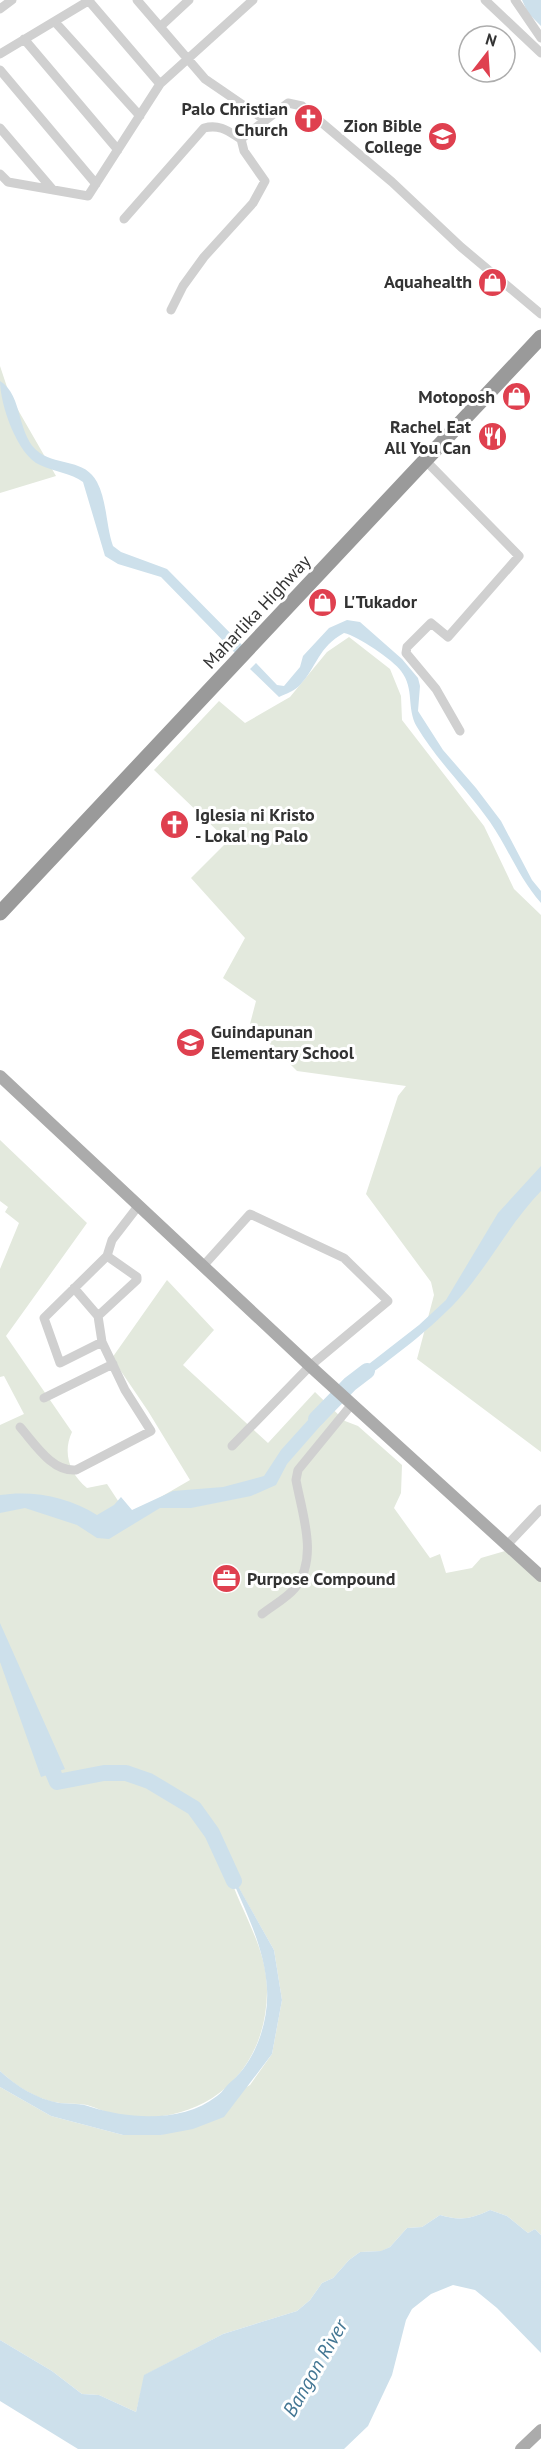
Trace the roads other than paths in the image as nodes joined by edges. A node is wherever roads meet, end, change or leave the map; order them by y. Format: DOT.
graph roads {
  1 [pos="12,0"];
  2 [pos="137,0"];
  3 [pos="188,0"];
  4 [pos="253,0"];
  5 [pos="485,0"];
  6 [pos="515,0"];
  7 [pos="89,1"];
  8 [pos="0,9"];
  9 [pos="55,22"];
  10 [pos="161,26"];
  11 [pos="541,38"];
  12 [pos="24,39"];
  13 [pos="541,53"];
  14 [pos="0,54"];
  15 [pos="188,57"];
  16 [pos="0,70"];
  17 [pos="160,84"];
  18 [pos="140,116"];
  19 [pos="265,120"];
  20 [pos="0,128"];
  21 [pos="241,139"];
  22 [pos="118,150"];
  23 [pos="0,174"];
  24 [pos="96,184"];
  25 [pos="53,190"];
  26 [pos="124,219"];
  27 [pos="171,310"];
  28 [pos="541,314"];
  29 [pos="541,337"];
  30 [pos="426,461"];
  31 [pos="460,731"];
  32 [pos="0,913"];
  33 [pos="0,1076"];
  34 [pos="139,1205"];
  35 [pos="107,1256"];
  36 [pos="204,1265"];
  37 [pos="74,1287"];
  38 [pos="98,1316"];
  39 [pos="102,1342"];
  40 [pos="113,1364"];
  41 [pos="310,1366"];
  42 [pos="44,1398"];
  43 [pos="350,1402"];
  44 [pos="20,1427"];
  45 [pos="232,1446"];
  46 [pos="541,1509"];
  47 [pos="507,1545"];
  48 [pos="541,1576"];
  49 [pos="262,1614"];
  50 [pos="541,2430"];
  51 [pos="522,2449"];
  1 -- 8 [label="street"];
  2 -- 10 [label="street"];
  3 -- 10 [label="street"];
  4 -- 15 [label="street"];
  5 -- 13 [label="street"];
  6 -- 11 [label="street"];
  7 -- 9 [label="street"];
  7 -- 17 [label="street"];
  9 -- 12 [label="street"];
  9 -- 18 [label="street"];
  10 -- 15 [label="street"];
  12 -- 14 [label="street"];
  12 -- 22 [label="street"];
  15 -- 17 [label="street"];
  15 -- 19 [label="street"];
  16 -- 24 [label="street"];
  17 -- 18 [label="street"];
  18 -- 22 [label="street"];
  19 -- 21 [label="street"];
  19 -- 28 [label="street"];
  20 -- 25 [label="street"];
  21 -- 26 [label="street"];
  21 -- 27 [label="street"];
  22 -- 24 [label="street"];
  23 -- 25 [label="street"];
  24 -- 25 [label="street"];
  29 -- 30 [label="highway, Maharlika Highway"];
  30 -- 31 [label="street"];
  30 -- 32 [label="highway, Maharlika Highway"];
  33 -- 34 [label="main road"];
  34 -- 35 [label="street"];
  34 -- 36 [label="main road"];
  35 -- 37 [label="street"];
  35 -- 38 [label="street"];
  36 -- 41 [label="main road"];
  36 -- 41 [label="street"];
  37 -- 38 [label="street"];
  37 -- 39 [label="street"];
  38 -- 39 [label="street"];
  39 -- 40 [label="street"];
  40 -- 42 [label="street"];
  40 -- 44 [label="street"];
  41 -- 43 [label="main road"];
  41 -- 45 [label="street"];
  43 -- 47 [label="main road"];
  43 -- 49 [label="street"];
  46 -- 47 [label="street"];
  47 -- 48 [label="main road"];
  50 -- 51 [label="main road"];
}
